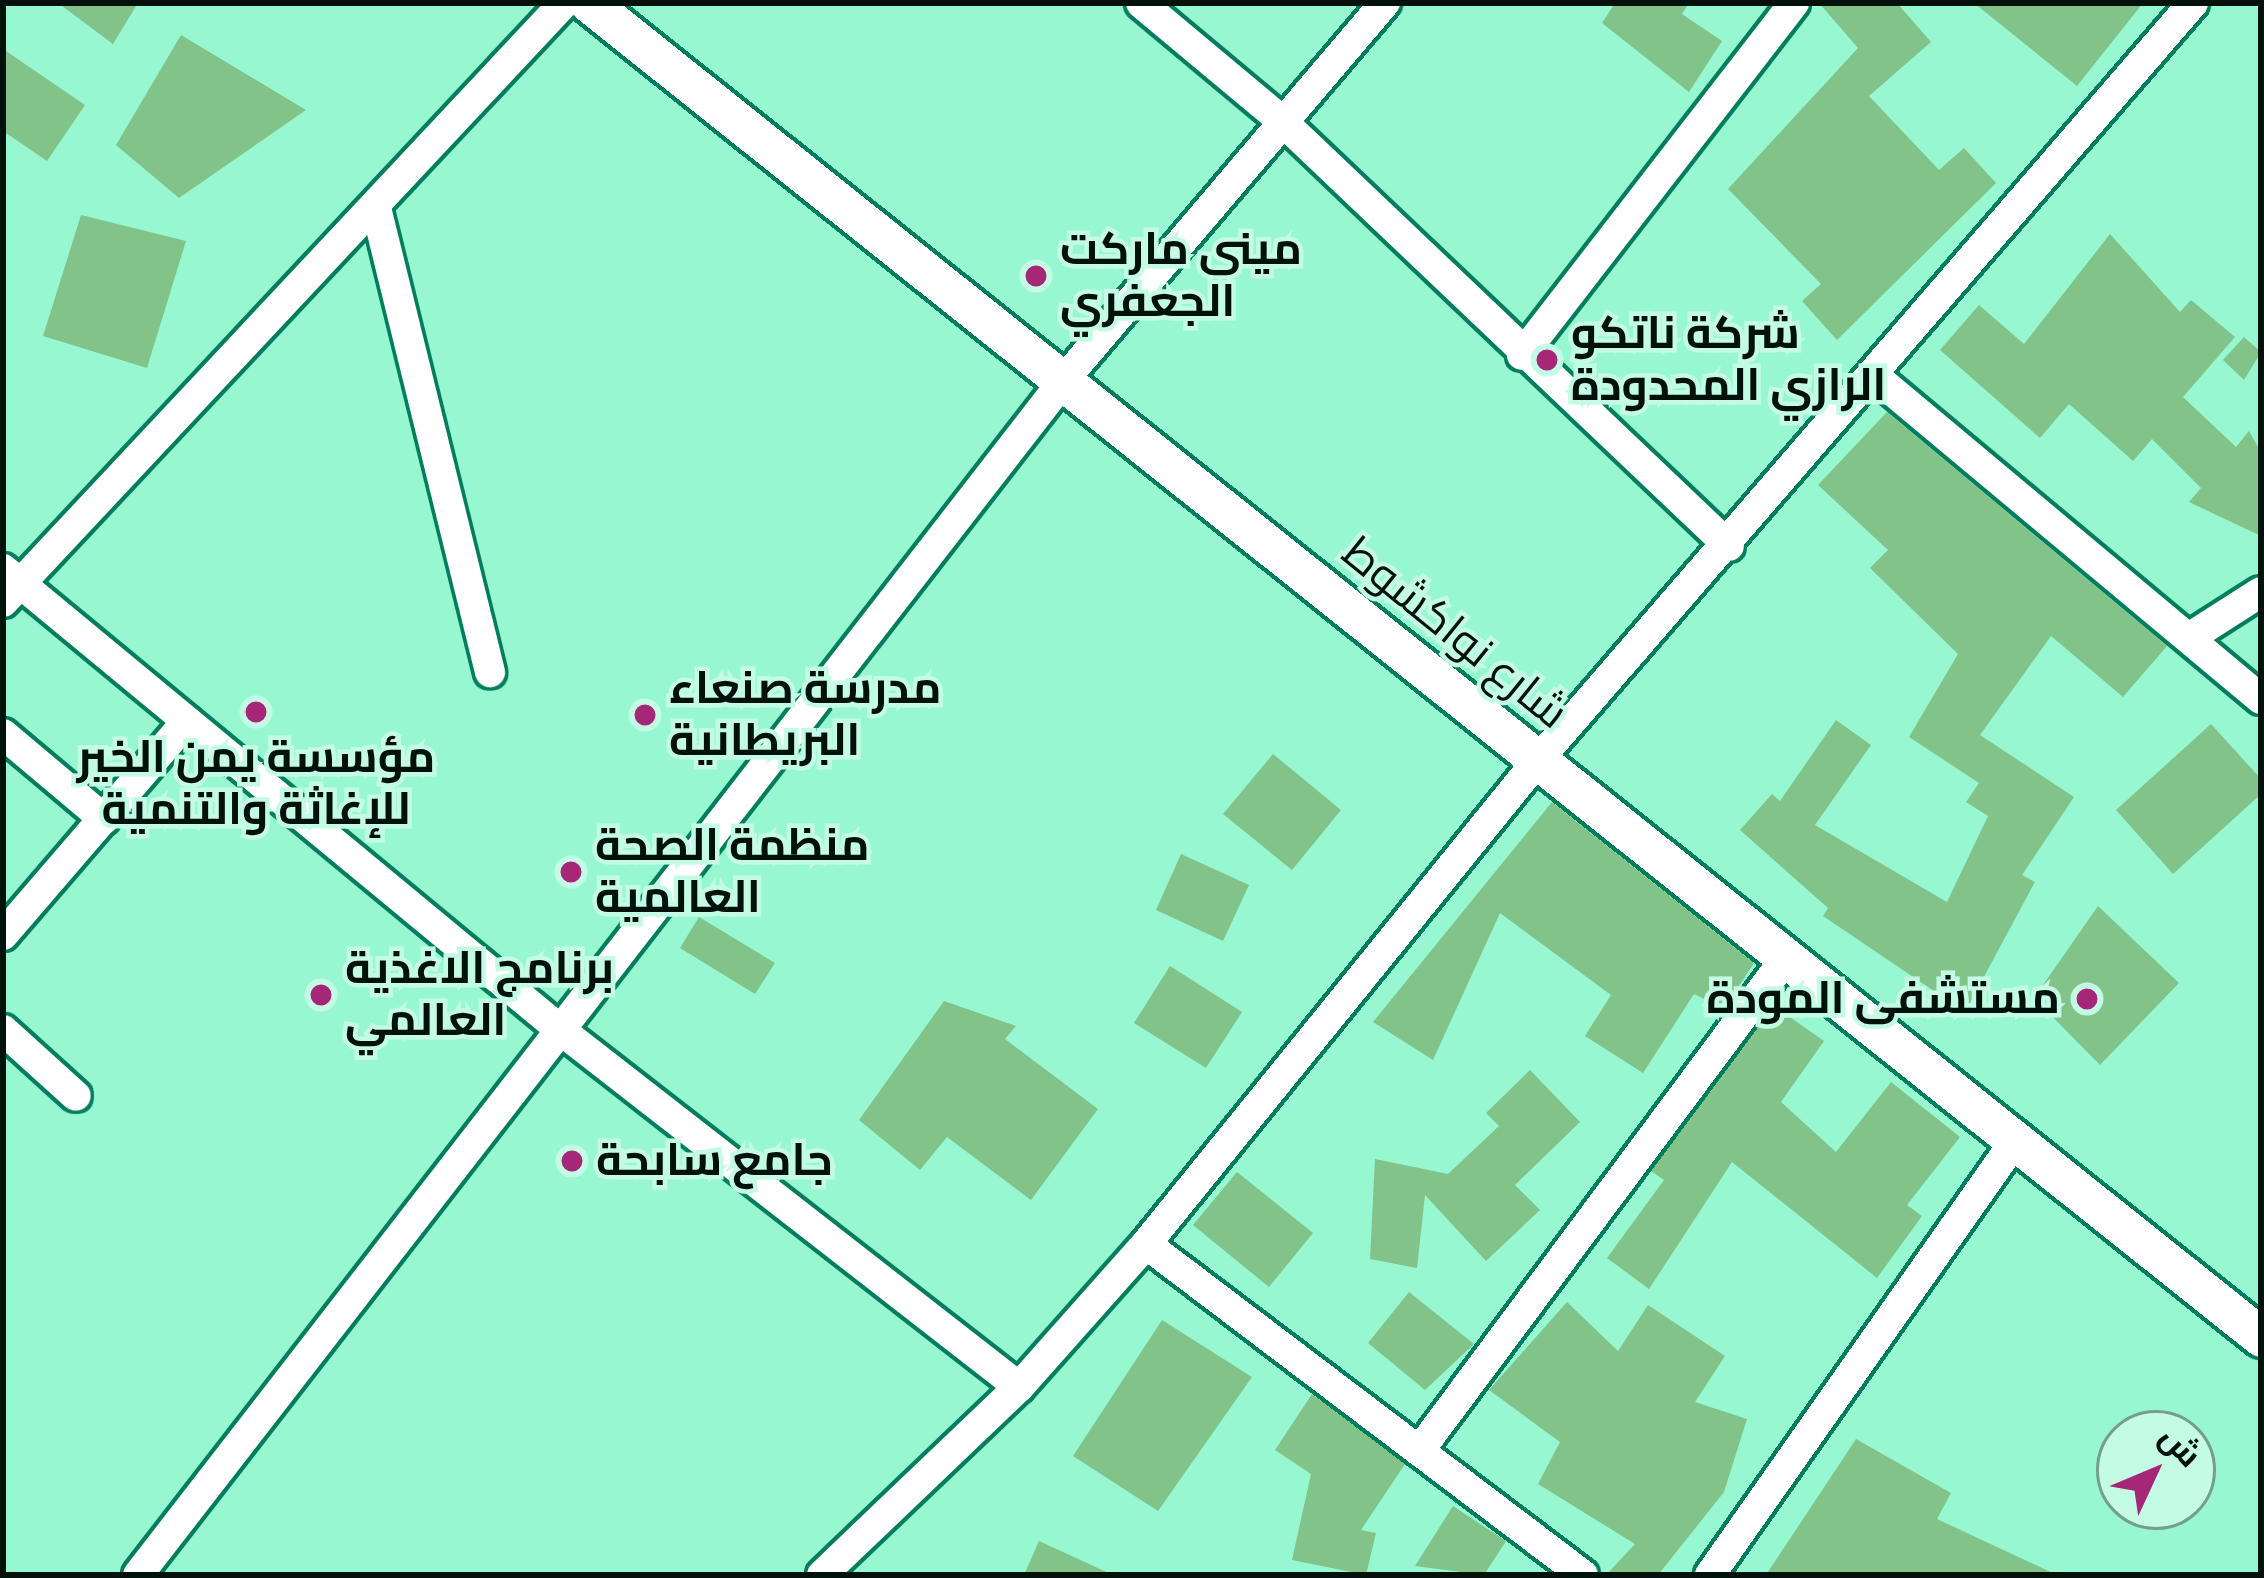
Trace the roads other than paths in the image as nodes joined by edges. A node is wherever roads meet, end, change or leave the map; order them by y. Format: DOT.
graph roads {
  1 [pos="564,3"];
  2 [pos="589,3"];
  3 [pos="1141,3"];
  4 [pos="1385,3"];
  5 [pos="1794,3"];
  6 [pos="2193,3"];
  7 [pos="1281,120"];
  8 [pos="377,212"];
  9 [pos="1522,355"];
  10 [pos="1878,379"];
  11 [pos="1063,381"];
  12 [pos="1729,546"];
  13 [pos="9,584"];
  14 [pos="2261,592"];
  15 [pos="2189,638"];
  16 [pos="490,672"];
  17 [pos="2261,699"];
  18 [pos="187,721"];
  19 [pos="3,734"];
  20 [pos="1538,760"];
  21 [pos="104,819"];
  22 [pos="3,935"];
  23 [pos="1786,958"];
  24 [pos="3,1030"];
  25 [pos="562,1032"];
  26 [pos="76,1096"];
  27 [pos="2015,1141"];
  28 [pos="1147,1244"];
  29 [pos="2261,1337"];
  30 [pos="1019,1387"];
  31 [pos="1419,1450"];
  32 [pos="138,1575"];
  33 [pos="822,1575"];
  34 [pos="1583,1575"];
  35 [pos="1710,1575"];
  1 -- 8 [label="street"];
  2 -- 11 [label="street, شارع نواكشوط"];
  3 -- 7 [label="street"];
  4 -- 7 [label="street"];
  5 -- 9 [label="street"];
  6 -- 10 [label="street"];
  7 -- 9 [label="street"];
  7 -- 11 [label="street"];
  8 -- 13 [label="street"];
  8 -- 16 [label="street"];
  9 -- 12 [label="street"];
  10 -- 12 [label="street"];
  10 -- 15 [label="street"];
  11 -- 20 [label="street, شارع نواكشوط"];
  11 -- 25 [label="street"];
  12 -- 20 [label="street"];
  13 -- 18 [label="street"];
  14 -- 15 [label="street"];
  15 -- 17 [label="street"];
  18 -- 21 [label="street"];
  18 -- 25 [label="street"];
  19 -- 21 [label="street"];
  20 -- 23 [label="street, شارع نواكشوط"];
  20 -- 28 [label="street"];
  21 -- 22 [label="street"];
  23 -- 27 [label="street, شارع نواكشوط"];
  23 -- 31 [label="street"];
  24 -- 26 [label="street"];
  25 -- 30 [label="street"];
  25 -- 32 [label="street"];
  27 -- 29 [label="street, شارع نواكشوط"];
  27 -- 35 [label="street"];
  28 -- 30 [label="street"];
  28 -- 31 [label="street"];
  30 -- 33 [label="street"];
  31 -- 34 [label="street"];
}
